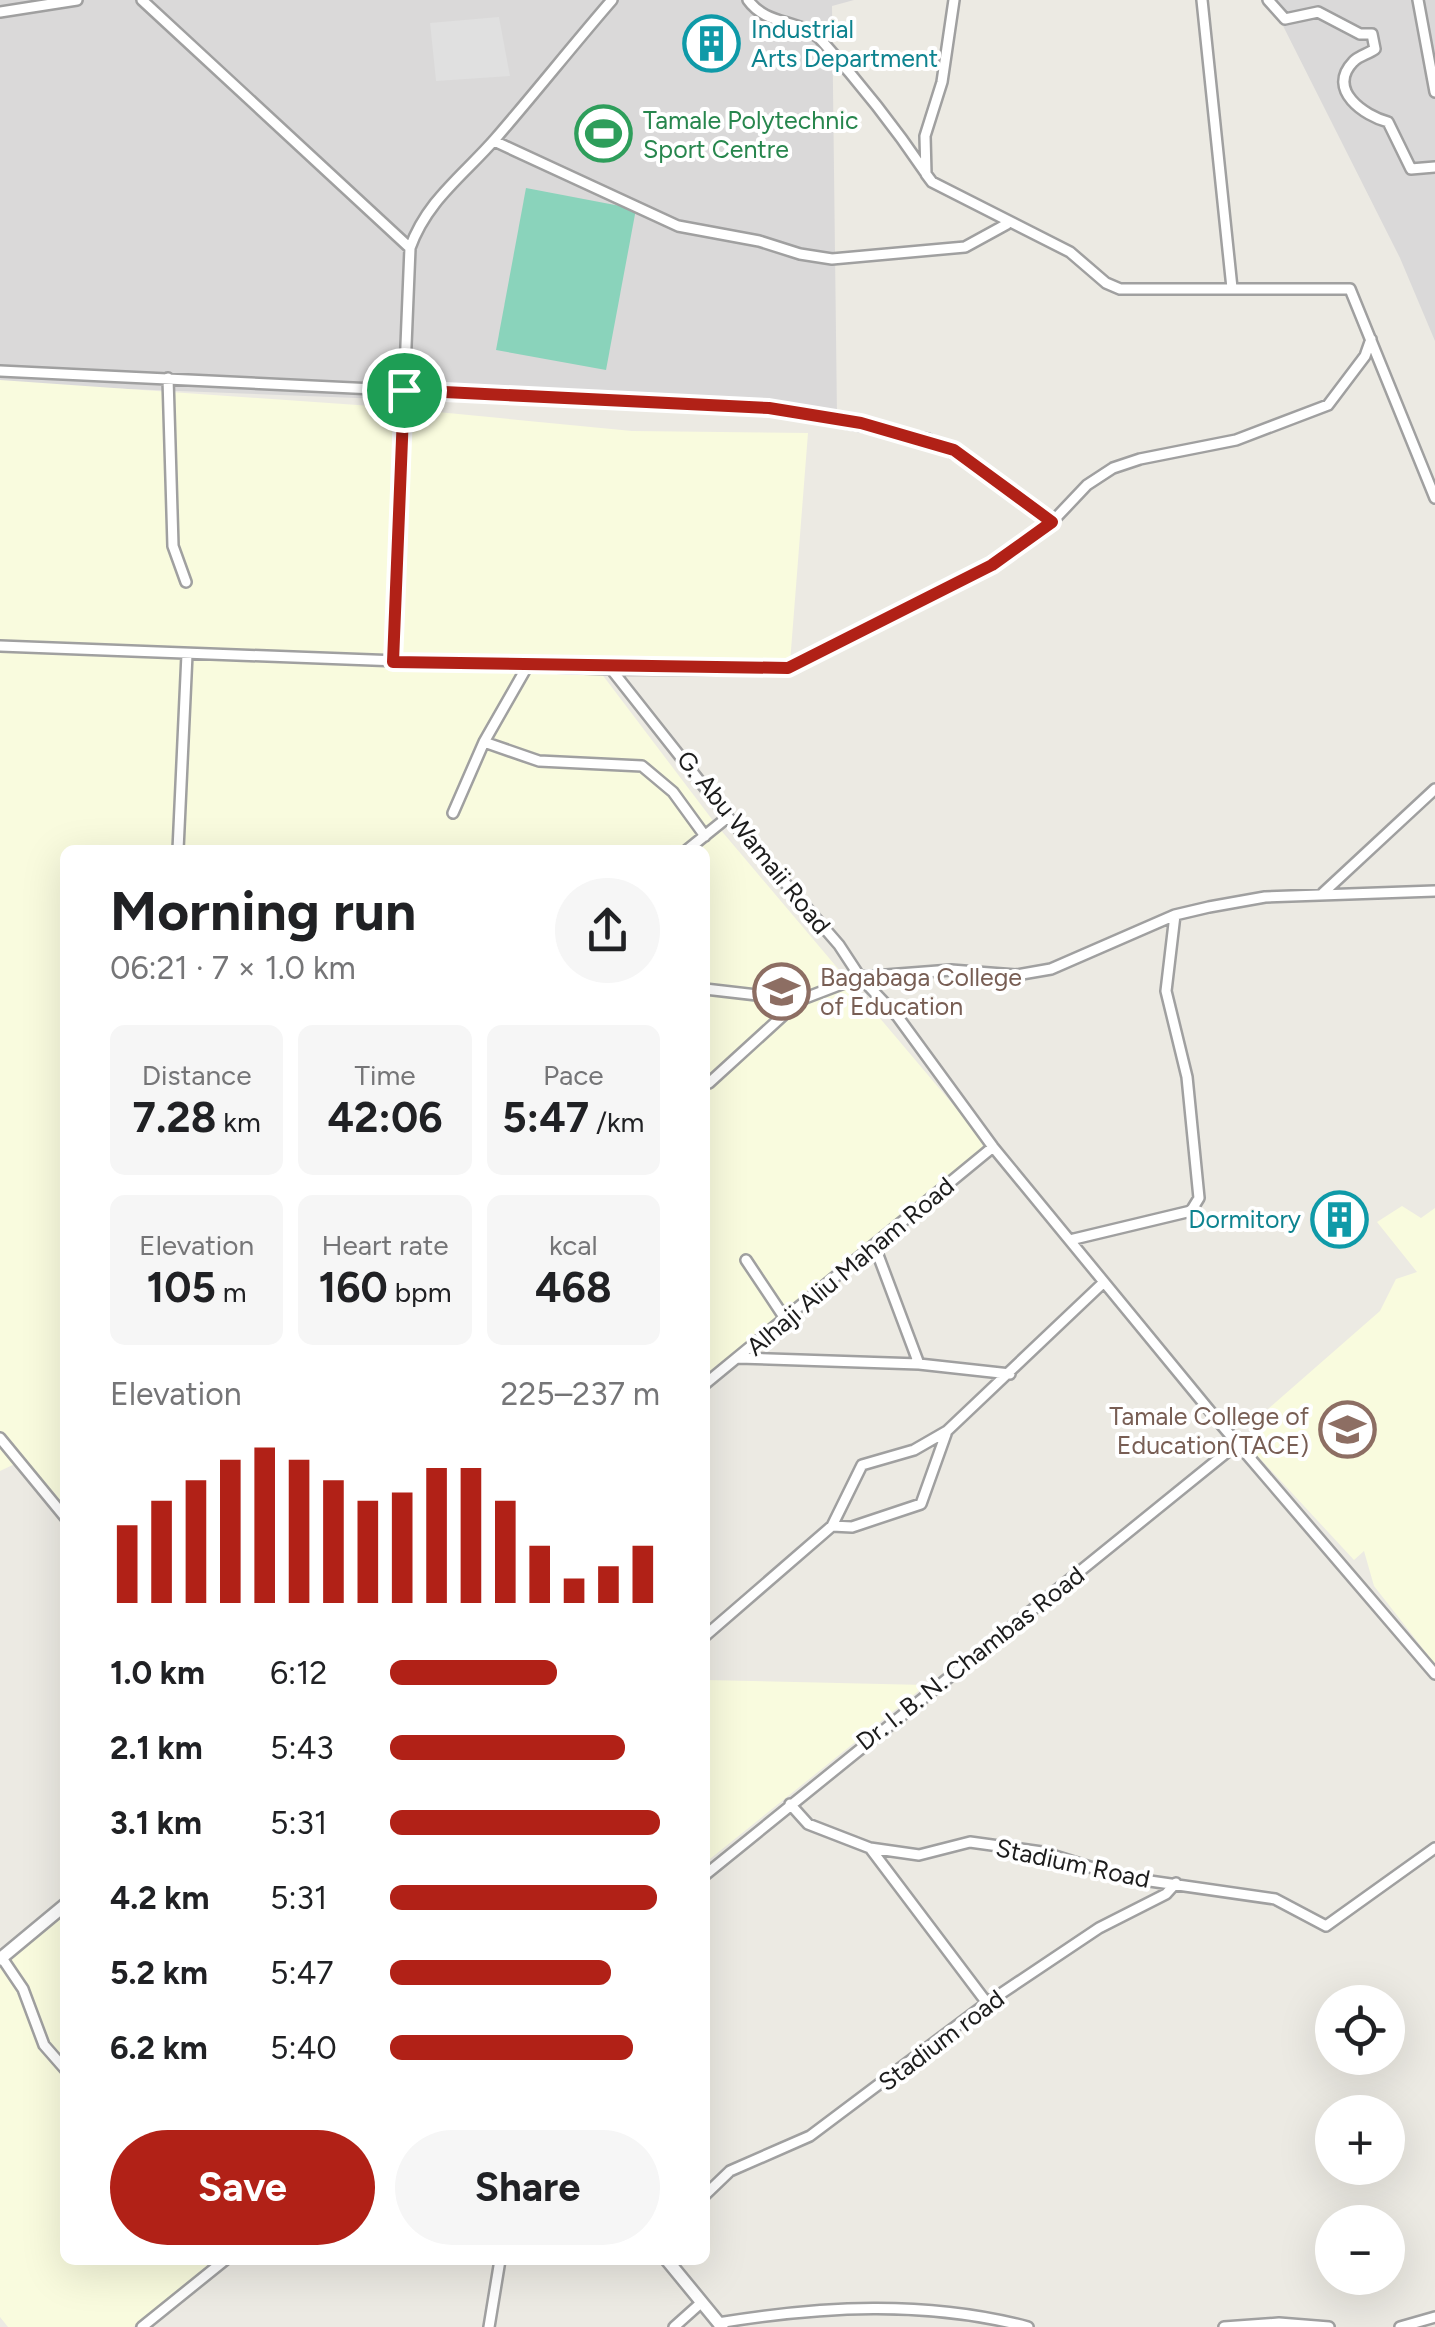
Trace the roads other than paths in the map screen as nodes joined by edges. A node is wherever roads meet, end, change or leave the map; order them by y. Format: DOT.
graph roads {
  1 [pos="78,0"];
  2 [pos="142,0"];
  3 [pos="612,0"];
  4 [pos="748,0"];
  5 [pos="954,0"];
  6 [pos="1202,0"];
  7 [pos="1268,0"];
  8 [pos="1418,0"];
  9 [pos="0,12"];
  10 [pos="1435,92"];
  11 [pos="494,141"];
  12 [pos="1435,167"];
  13 [pos="926,174"];
  14 [pos="1007,224"];
  15 [pos="410,248"];
  16 [pos="1232,288"];
  17 [pos="1371,339"];
  18 [pos="0,370"];
  19 [pos="168,378"];
  20 [pos="404,390"];
  21 [pos="1435,498"];
  22 [pos="1052,522"];
  23 [pos="186,582"];
  24 [pos="0,646"];
  25 [pos="187,654"];
  26 [pos="393,662"];
  27 [pos="528,665"];
  28 [pos="611,669"];
  29 [pos="484,742"];
  30 [pos="1435,789"];
  31 [pos="452,813"];
  32 [pos="728,817"];
  33 [pos="705,836"];
  34 [pos="178,845"];
  35 [pos="693,845"];
  36 [pos="1435,891"];
  37 [pos="1323,894"];
  38 [pos="1175,914"];
  39 [pos="860,977"];
  40 [pos="710,990"];
  41 [pos="800,1000"];
  42 [pos="710,1082"];
  43 [pos="994,1147"];
  44 [pos="1070,1240"];
  45 [pos="875,1247"];
  46 [pos="746,1260"];
  47 [pos="1104,1282"];
  48 [pos="784,1318"];
  49 [pos="738,1358"];
  50 [pos="918,1364"];
  51 [pos="1010,1374"];
  52 [pos="710,1380"];
  53 [pos="947,1431"];
  54 [pos="0,1438"];
  55 [pos="1237,1444"];
  56 [pos="60,1511"];
  57 [pos="832,1526"];
  58 [pos="710,1632"];
  59 [pos="1435,1674"];
  60 [pos="790,1804"];
  61 [pos="870,1848"];
  62 [pos="1435,1848"];
  63 [pos="710,1871"];
  64 [pos="1176,1883"];
  65 [pos="60,1910"];
  66 [pos="1,1958"];
  67 [pos="987,2003"];
  68 [pos="60,2063"];
  69 [pos="710,2190"];
  70 [pos="219,2265"];
  71 [pos="499,2265"];
  72 [pos="671,2265"];
  73 [pos="702,2302"];
  74 [pos="1435,2317"];
  75 [pos="720,2325"];
  76 [pos="142,2327"];
  77 [pos="489,2327"];
  78 [pos="674,2327"];
  79 [pos="1028,2327"];
  80 [pos="1224,2327"];
  81 [pos="1329,2327"];
  82 [pos="1400,2327"];
  1 -- 9 [label="street"];
  2 -- 15 [label="street"];
  3 -- 11 [label="street"];
  4 -- 13 [label="street"];
  5 -- 13 [label="street"];
  6 -- 16 [label="street"];
  7 -- 12 [label="street"];
  8 -- 10 [label="street"];
  11 -- 14 [label="street"];
  11 -- 15 [label="street"];
  13 -- 14 [label="street"];
  14 -- 16 [label="street"];
  15 -- 20 [label="street"];
  16 -- 17 [label="street"];
  17 -- 21 [label="street"];
  17 -- 22 [label="street"];
  18 -- 19 [label="street"];
  19 -- 20 [label="street"];
  19 -- 23 [label="street"];
  20 -- 22 [label="street"];
  20 -- 26 [label="street"];
  22 -- 28 [label="street"];
  24 -- 25 [label="street"];
  25 -- 26 [label="street"];
  25 -- 34 [label="street"];
  26 -- 27 [label="street"];
  27 -- 28 [label="street"];
  27 -- 29 [label="street"];
  28 -- 32 [label="street, G. Abu Wamaii Road"];
  29 -- 31 [label="street"];
  29 -- 33 [label="street"];
  30 -- 37 [label="street"];
  32 -- 33 [label="street"];
  32 -- 39 [label="street, G. Abu Wamaii Road"];
  33 -- 35 [label="street"];
  36 -- 37 [label="street"];
  37 -- 38 [label="street"];
  38 -- 39 [label="street"];
  38 -- 44 [label="street"];
  39 -- 41 [label="street"];
  39 -- 43 [label="street, G. Abu Wamaii Road"];
  40 -- 41 [label="street"];
  41 -- 42 [label="street"];
  43 -- 44 [label="street, G. Abu Wamaii Road"];
  43 -- 45 [label="street, Alhaji Aliu Maham Road"];
  44 -- 47 [label="street, G. Abu Wamaii Road"];
  45 -- 48 [label="street, Alhaji Aliu Maham Road"];
  45 -- 50 [label="street"];
  46 -- 48 [label="street"];
  47 -- 51 [label="street"];
  47 -- 55 [label="street, G. Abu Wamaii Road"];
  48 -- 49 [label="street, Alhaji Aliu Maham Road"];
  49 -- 50 [label="street"];
  49 -- 52 [label="street, Alhaji Aliu Maham Road"];
  50 -- 51 [label="street"];
  51 -- 53 [label="street"];
  53 -- 57 [label="street"];
  53 -- 57 [label="street"];
  54 -- 56 [label="street"];
  55 -- 59 [label="street, G. Abu Wamaii Road"];
  55 -- 60 [label="street, Dr. I. B. N. Chambas Road"];
  57 -- 58 [label="street"];
  60 -- 61 [label="street, Stadium Road"];
  60 -- 63 [label="street, Dr. I. B. N. Chambas Road"];
  61 -- 64 [label="street, Stadium Road"];
  61 -- 67 [label="street"];
  62 -- 64 [label="street, Stadium Road"];
  64 -- 67 [label="street, Stadium road"];
  65 -- 66 [label="street"];
  66 -- 68 [label="street"];
  67 -- 69 [label="street, Stadium road"];
  70 -- 76 [label="street"];
  71 -- 77 [label="street"];
  72 -- 73 [label="street"];
  73 -- 75 [label="street"];
  73 -- 78 [label="street"];
  74 -- 82 [label="street"];
  75 -- 79 [label="street"];
  80 -- 81 [label="street"];
}
